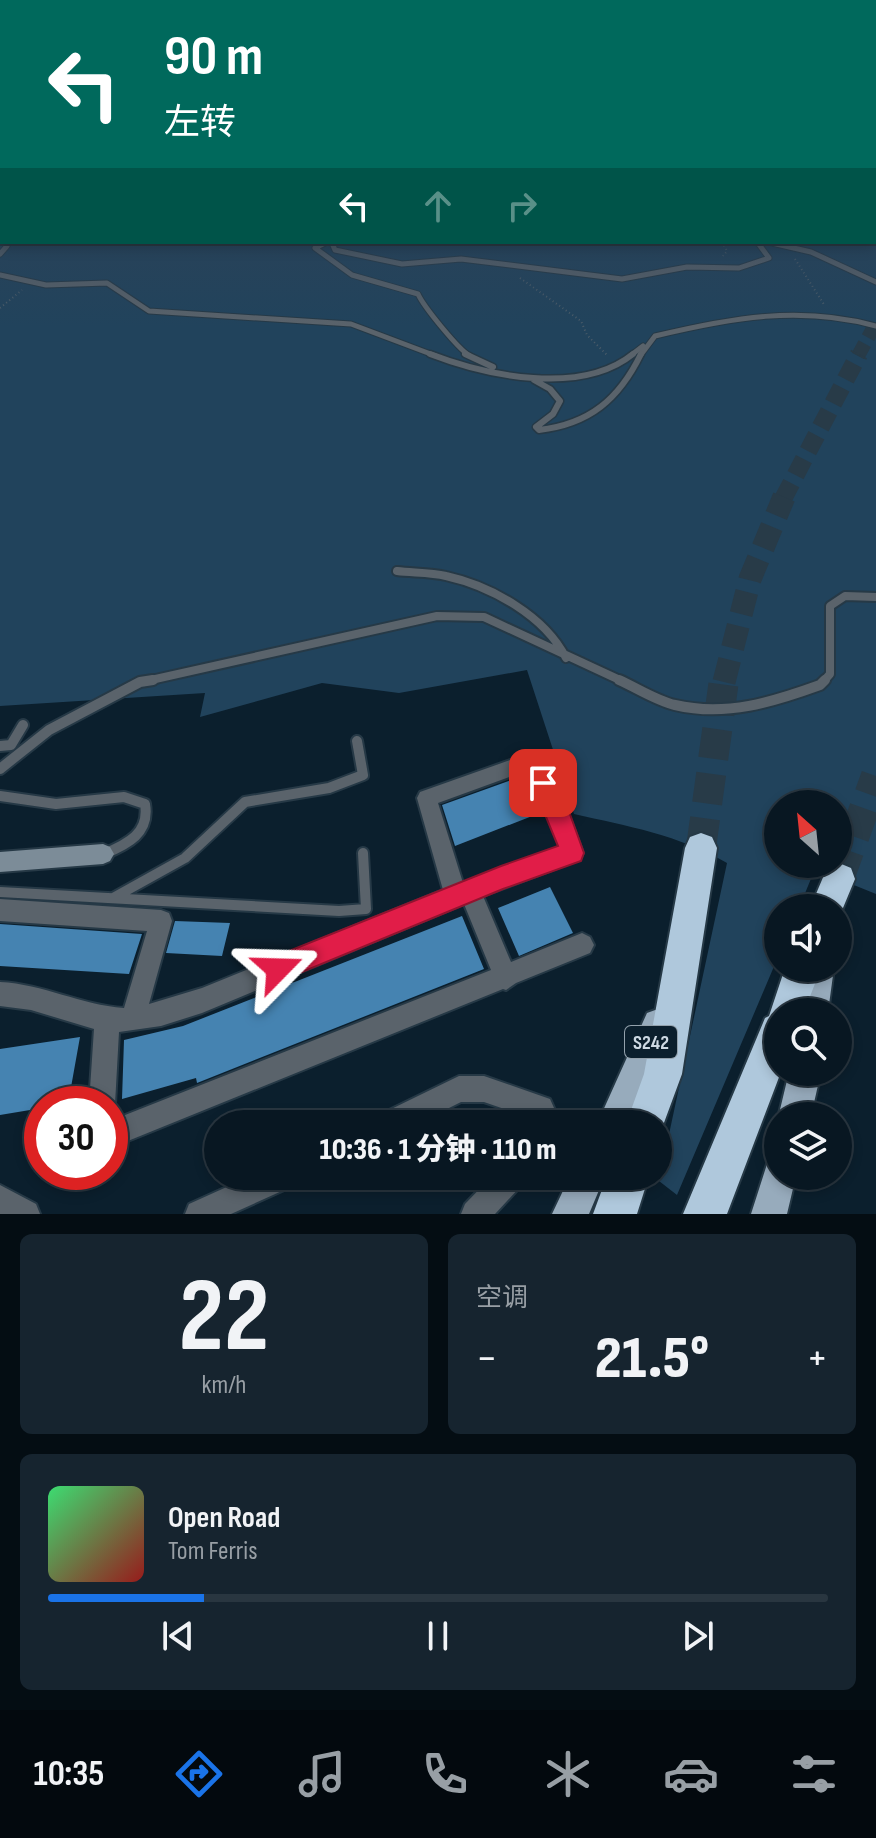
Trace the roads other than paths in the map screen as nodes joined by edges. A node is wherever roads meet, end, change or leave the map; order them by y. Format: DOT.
graph roads {
  1 [pos="324,244"];
  2 [pos="330,244"];
  3 [pos="759,244"];
  4 [pos="777,244"];
  5 [pos="0,275"];
  6 [pos="876,282"];
  7 [pos="876,326"];
  8 [pos="643,346"];
  9 [pos="509,372"];
  10 [pos="534,379"];
  11 [pos="397,571"];
  12 [pos="876,597"];
  13 [pos="566,658"];
  14 [pos="23,725"];
  15 [pos="357,741"];
  16 [pos="0,746"];
  17 [pos="0,769"];
  18 [pos="0,796"];
  19 [pos="701,848"];
  20 [pos="363,853"];
  21 [pos="103,854"];
  22 [pos="0,862"];
  23 [pos="0,892"];
  24 [pos="463,894"];
  25 [pos="108,900"];
  26 [pos="0,910"];
  27 [pos="582,945"];
  28 [pos="683,957"];
  29 [pos="506,978"];
  30 [pos="0,994"];
  31 [pos="133,1018"];
  32 [pos="107,1019"];
  33 [pos="764,1066"];
  34 [pos="103,1086"];
  35 [pos="416,1110"];
  36 [pos="540,1110"];
  37 [pos="621,1110"];
  38 [pos="651,1110"];
  39 [pos="128,1127"];
  40 [pos="252,1190"];
  41 [pos="498,1190"];
  42 [pos="581,1190"];
  43 [pos="623,1190"];
  44 [pos="775,1190"];
  45 [pos="0,1199"];
  46 [pos="26,1214"];
  47 [pos="199,1214"];
  48 [pos="475,1214"];
  49 [pos="570,1214"];
  50 [pos="615,1214"];
  51 [pos="705,1214"];
  52 [pos="769,1214"];
  1 -- 9 [label="lane"];
  2 -- 3 [label="lane"];
  4 -- 6 [label="lane"];
  5 -- 9 [label="lane"];
  7 -- 8 [label="lane"];
  8 -- 10 [label="lane"];
  8 -- 10 [label="lane"];
  9 -- 10 [label="lane"];
  11 -- 13 [label="lane"];
  12 -- 13 [label="lane"];
  13 -- 17 [label="lane"];
  14 -- 16 [label="lane"];
  15 -- 25 [label="lane"];
  18 -- 21 [label="lane"];
  19 -- 28 [label="highway"];
  20 -- 25 [label="lane"];
  21 -- 22 [label="street"];
  23 -- 25 [label="lane"];
  24 -- 24 [label="street"];
  24 -- 29 [label="street"];
  24 -- 31 [label="street"];
  26 -- 31 [label="street"];
  27 -- 29 [label="street"];
  28 -- 37 [label="main road, S242"];
  28 -- 38 [label="highway"];
  29 -- 39 [label="street"];
  30 -- 32 [label="street"];
  31 -- 32 [label="street"];
  32 -- 34 [label="street"];
  33 -- 51 [label="highway"];
  35 -- 36 [label="street"];
  40 -- 47 [label="street"];
  41 -- 48 [label="street"];
  42 -- 49 [label="main road"];
  43 -- 50 [label="highway"];
  44 -- 52 [label="main road"];
  45 -- 46 [label="street"];
}
